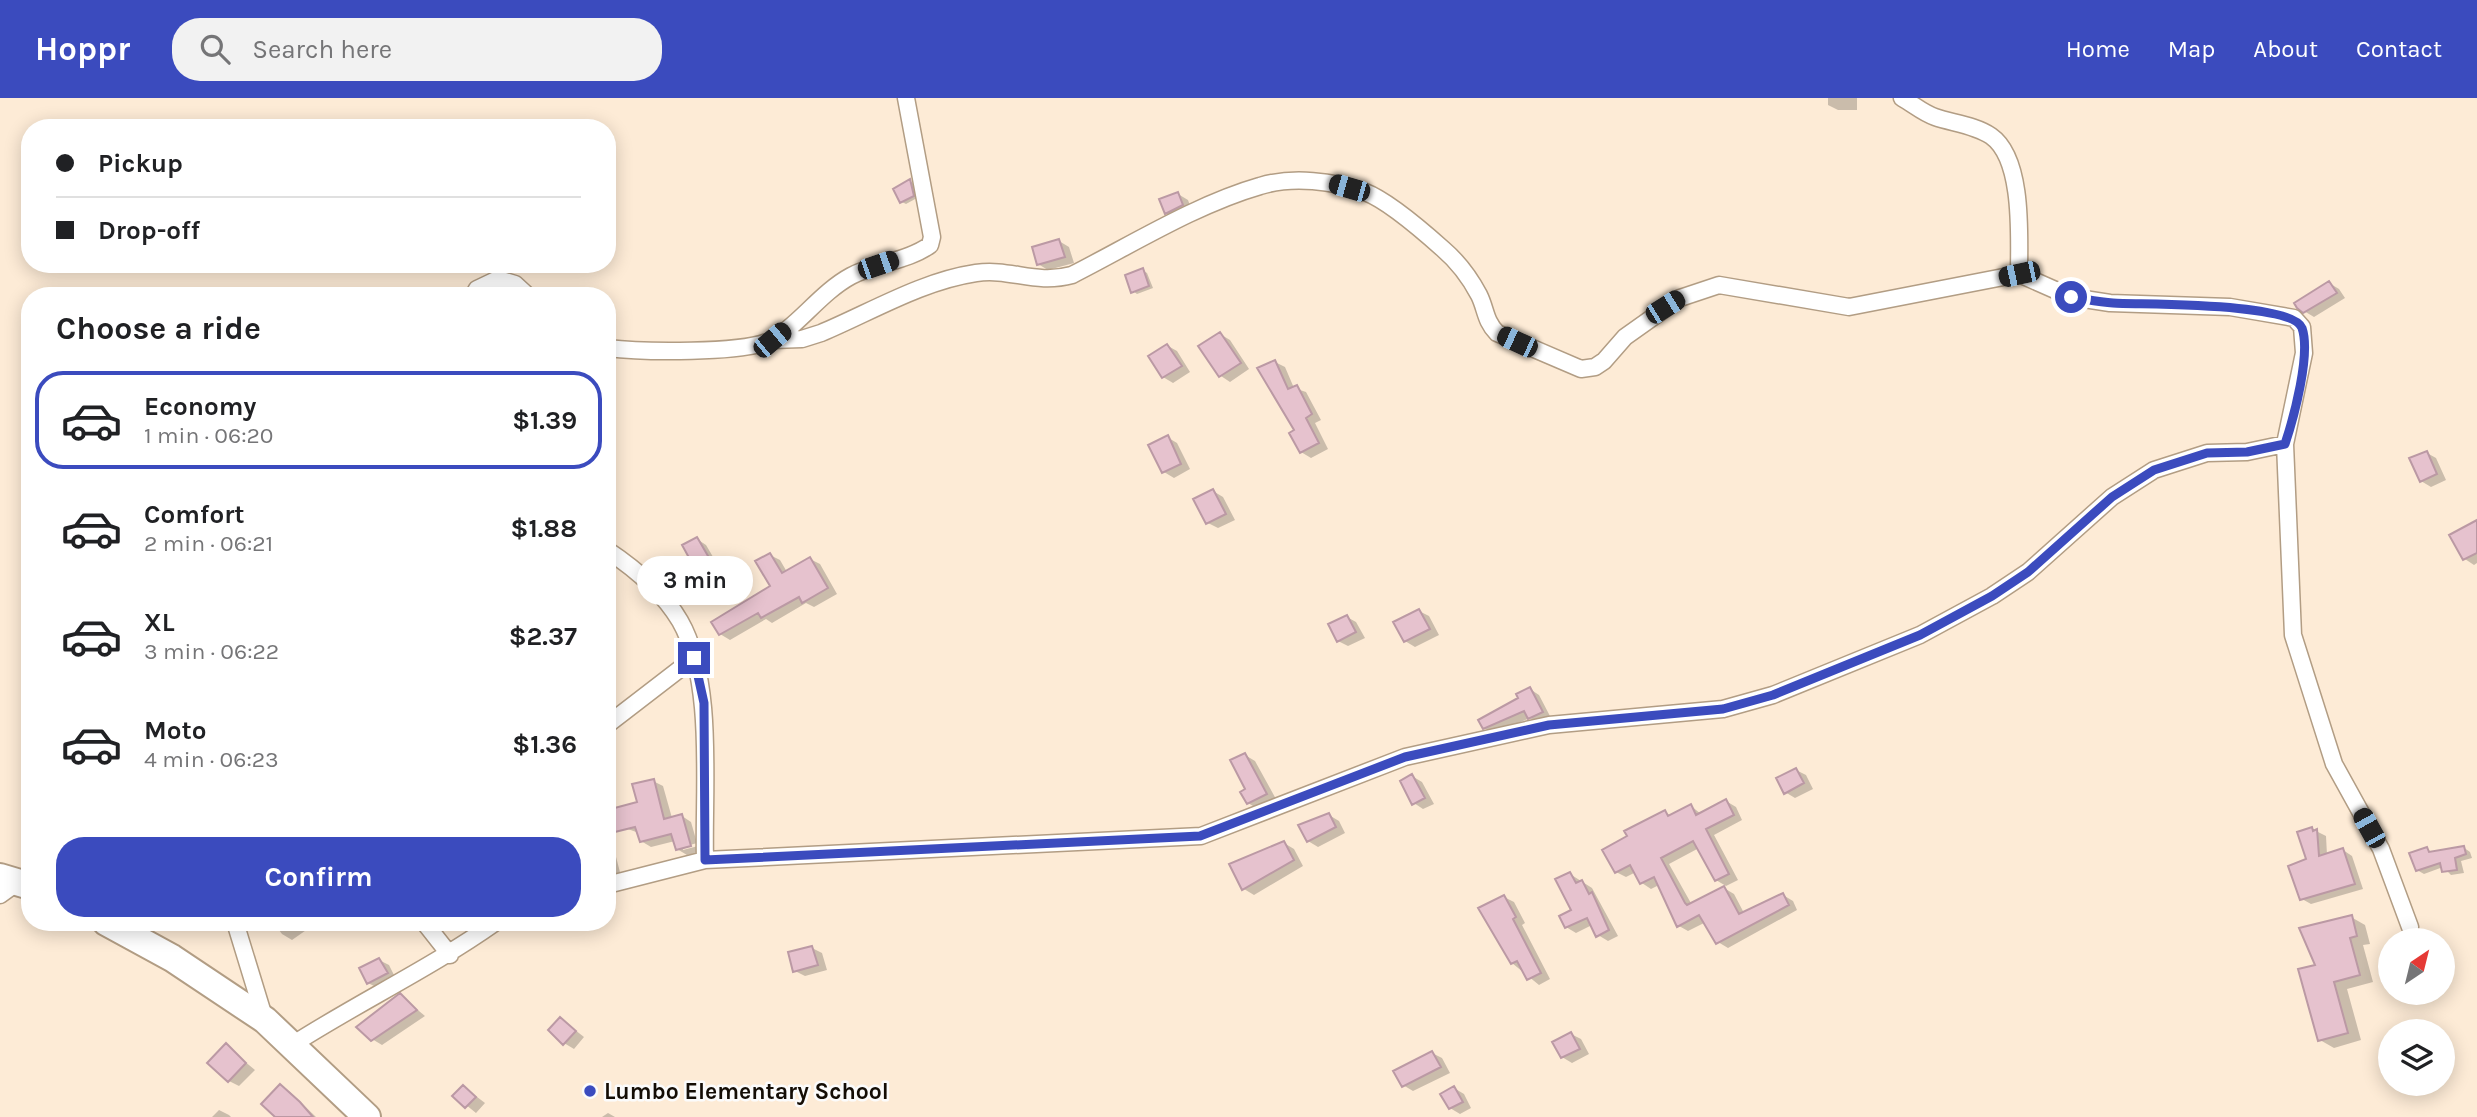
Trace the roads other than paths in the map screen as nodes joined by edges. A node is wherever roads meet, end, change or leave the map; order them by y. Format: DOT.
graph roads {
  1 [pos="905,98"];
  2 [pos="1902,98"];
  3 [pos="2019,274"];
  4 [pos="481,287"];
  5 [pos="518,287"];
  6 [pos="772,340"];
  7 [pos="616,349"];
  8 [pos="2285,444"];
  9 [pos="616,556"];
  10 [pos="694,658"];
  11 [pos="616,718"];
  12 [pos="705,860"];
  13 [pos="616,883"];
  14 [pos="2410,927"];
  15 [pos="122,931"];
  16 [pos="238,931"];
  17 [pos="431,931"];
  18 [pos="483,931"];
  19 [pos="450,955"];
  20 [pos="265,1020"];
  21 [pos="292,1045"];
  22 [pos="367,1117"];
  1 -- 6 [label="street"];
  2 -- 3 [label="street"];
  3 -- 6 [label="street"];
  3 -- 8 [label="street"];
  4 -- 5 [label="street"];
  6 -- 7 [label="street"];
  8 -- 12 [label="street"];
  8 -- 14 [label="street"];
  9 -- 10 [label="street"];
  10 -- 11 [label="street"];
  10 -- 12 [label="street"];
  12 -- 13 [label="street"];
  15 -- 20 [label="highway"];
  16 -- 20 [label="street"];
  17 -- 19 [label="street"];
  18 -- 19 [label="street"];
  19 -- 21 [label="street"];
  20 -- 21 [label="highway"];
  21 -- 22 [label="highway"];
}
